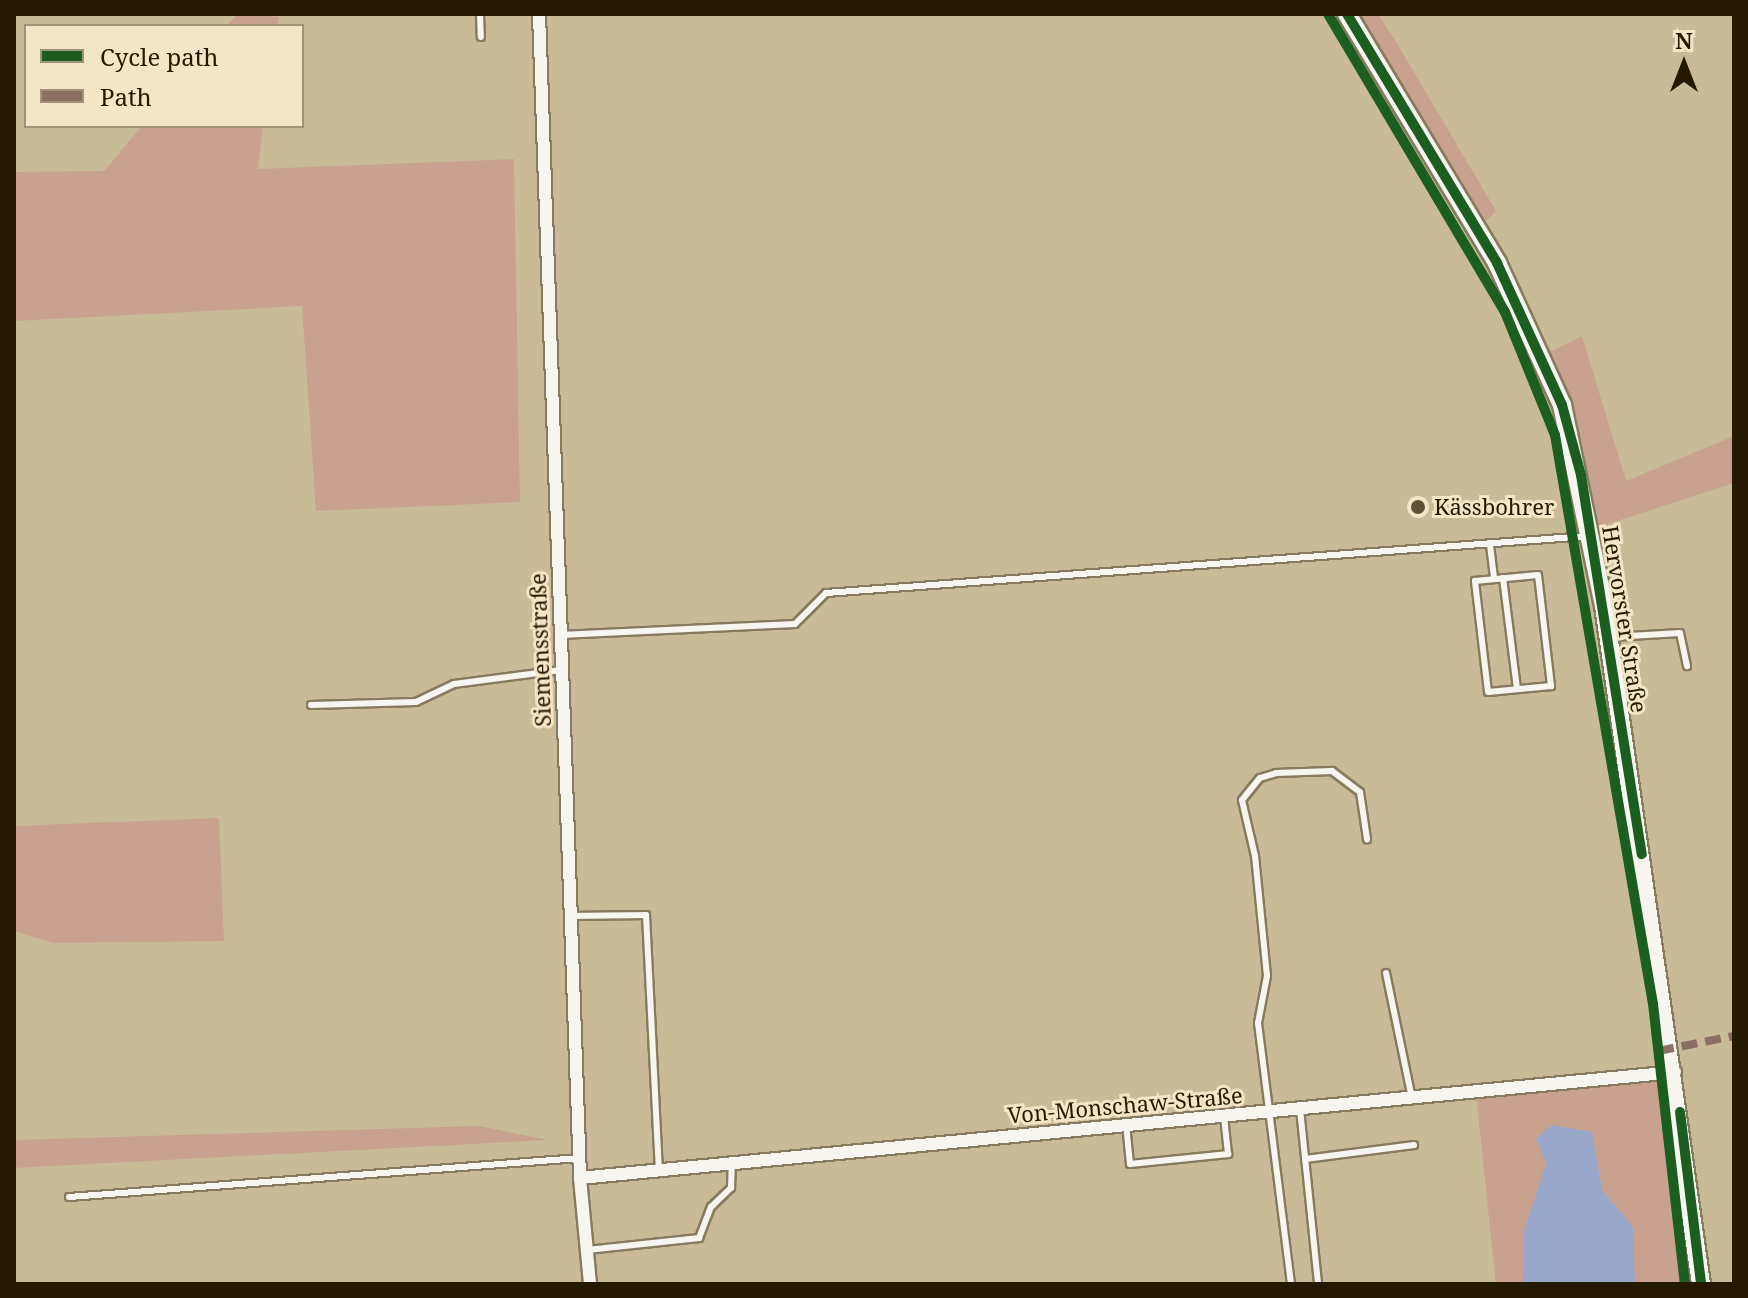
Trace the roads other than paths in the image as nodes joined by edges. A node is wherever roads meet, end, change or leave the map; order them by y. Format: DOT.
graph roads {
  1 [pos="480,14"];
  2 [pos="539,14"];
  3 [pos="1347,14"];
  4 [pos="481,37"];
  5 [pos="1591,536"];
  6 [pos="1490,545"];
  7 [pos="1503,578"];
  8 [pos="1494,579"];
  9 [pos="560,635"];
  10 [pos="1608,638"];
  11 [pos="1687,666"];
  12 [pos="561,670"];
  13 [pos="1517,689"];
  14 [pos="311,705"];
  15 [pos="1367,839"];
  16 [pos="570,916"];
  17 [pos="1386,973"];
  18 [pos="1675,1072"];
  19 [pos="1412,1098"];
  20 [pos="1300,1109"];
  21 [pos="1270,1111"];
  22 [pos="1224,1116"];
  23 [pos="1126,1124"];
  24 [pos="1414,1145"];
  25 [pos="579,1158"];
  26 [pos="1305,1159"];
  27 [pos="732,1163"];
  28 [pos="659,1170"];
  29 [pos="580,1178"];
  30 [pos="69,1197"];
  31 [pos="587,1250"];
  32 [pos="590,1284"];
  33 [pos="1291,1284"];
  34 [pos="1318,1284"];
  35 [pos="1701,1284"];
  1 -- 4 [label="lane"];
  2 -- 9 [label="street, Siemensstraße"];
  3 -- 5 [label="street, Hervorster Straße"];
  5 -- 6 [label="lane"];
  5 -- 10 [label="street, Hervorster Straße"];
  6 -- 8 [label="lane"];
  6 -- 9 [label="lane"];
  7 -- 8 [label="lane"];
  7 -- 13 [label="lane"];
  7 -- 13 [label="lane"];
  8 -- 13 [label="lane"];
  9 -- 12 [label="street, Siemensstraße"];
  10 -- 11 [label="lane"];
  10 -- 18 [label="street, Hervorster Straße"];
  12 -- 14 [label="lane"];
  12 -- 16 [label="street, Siemensstraße"];
  15 -- 21 [label="lane"];
  16 -- 25 [label="street, Siemensstraße"];
  16 -- 28 [label="lane"];
  17 -- 19 [label="lane"];
  18 -- 19 [label="street, Von-Monschaw-Straße"];
  18 -- 35 [label="street, Hervorster Straße"];
  19 -- 20 [label="street, Von-Monschaw-Straße"];
  20 -- 21 [label="street, Von-Monschaw-Straße"];
  20 -- 26 [label="lane"];
  21 -- 22 [label="street, Von-Monschaw-Straße"];
  21 -- 33 [label="lane"];
  22 -- 23 [label="street, Von-Monschaw-Straße"];
  22 -- 23 [label="lane"];
  23 -- 27 [label="street, Von-Monschaw-Straße"];
  24 -- 26 [label="lane"];
  25 -- 29 [label="street, Siemensstraße"];
  25 -- 30 [label="lane"];
  26 -- 34 [label="lane"];
  27 -- 28 [label="street, Von-Monschaw-Straße"];
  27 -- 31 [label="lane"];
  28 -- 29 [label="street, Von-Monschaw-Straße"];
  29 -- 31 [label="street, Siemensstraße"];
  31 -- 32 [label="street, Siemensstraße"];
}
